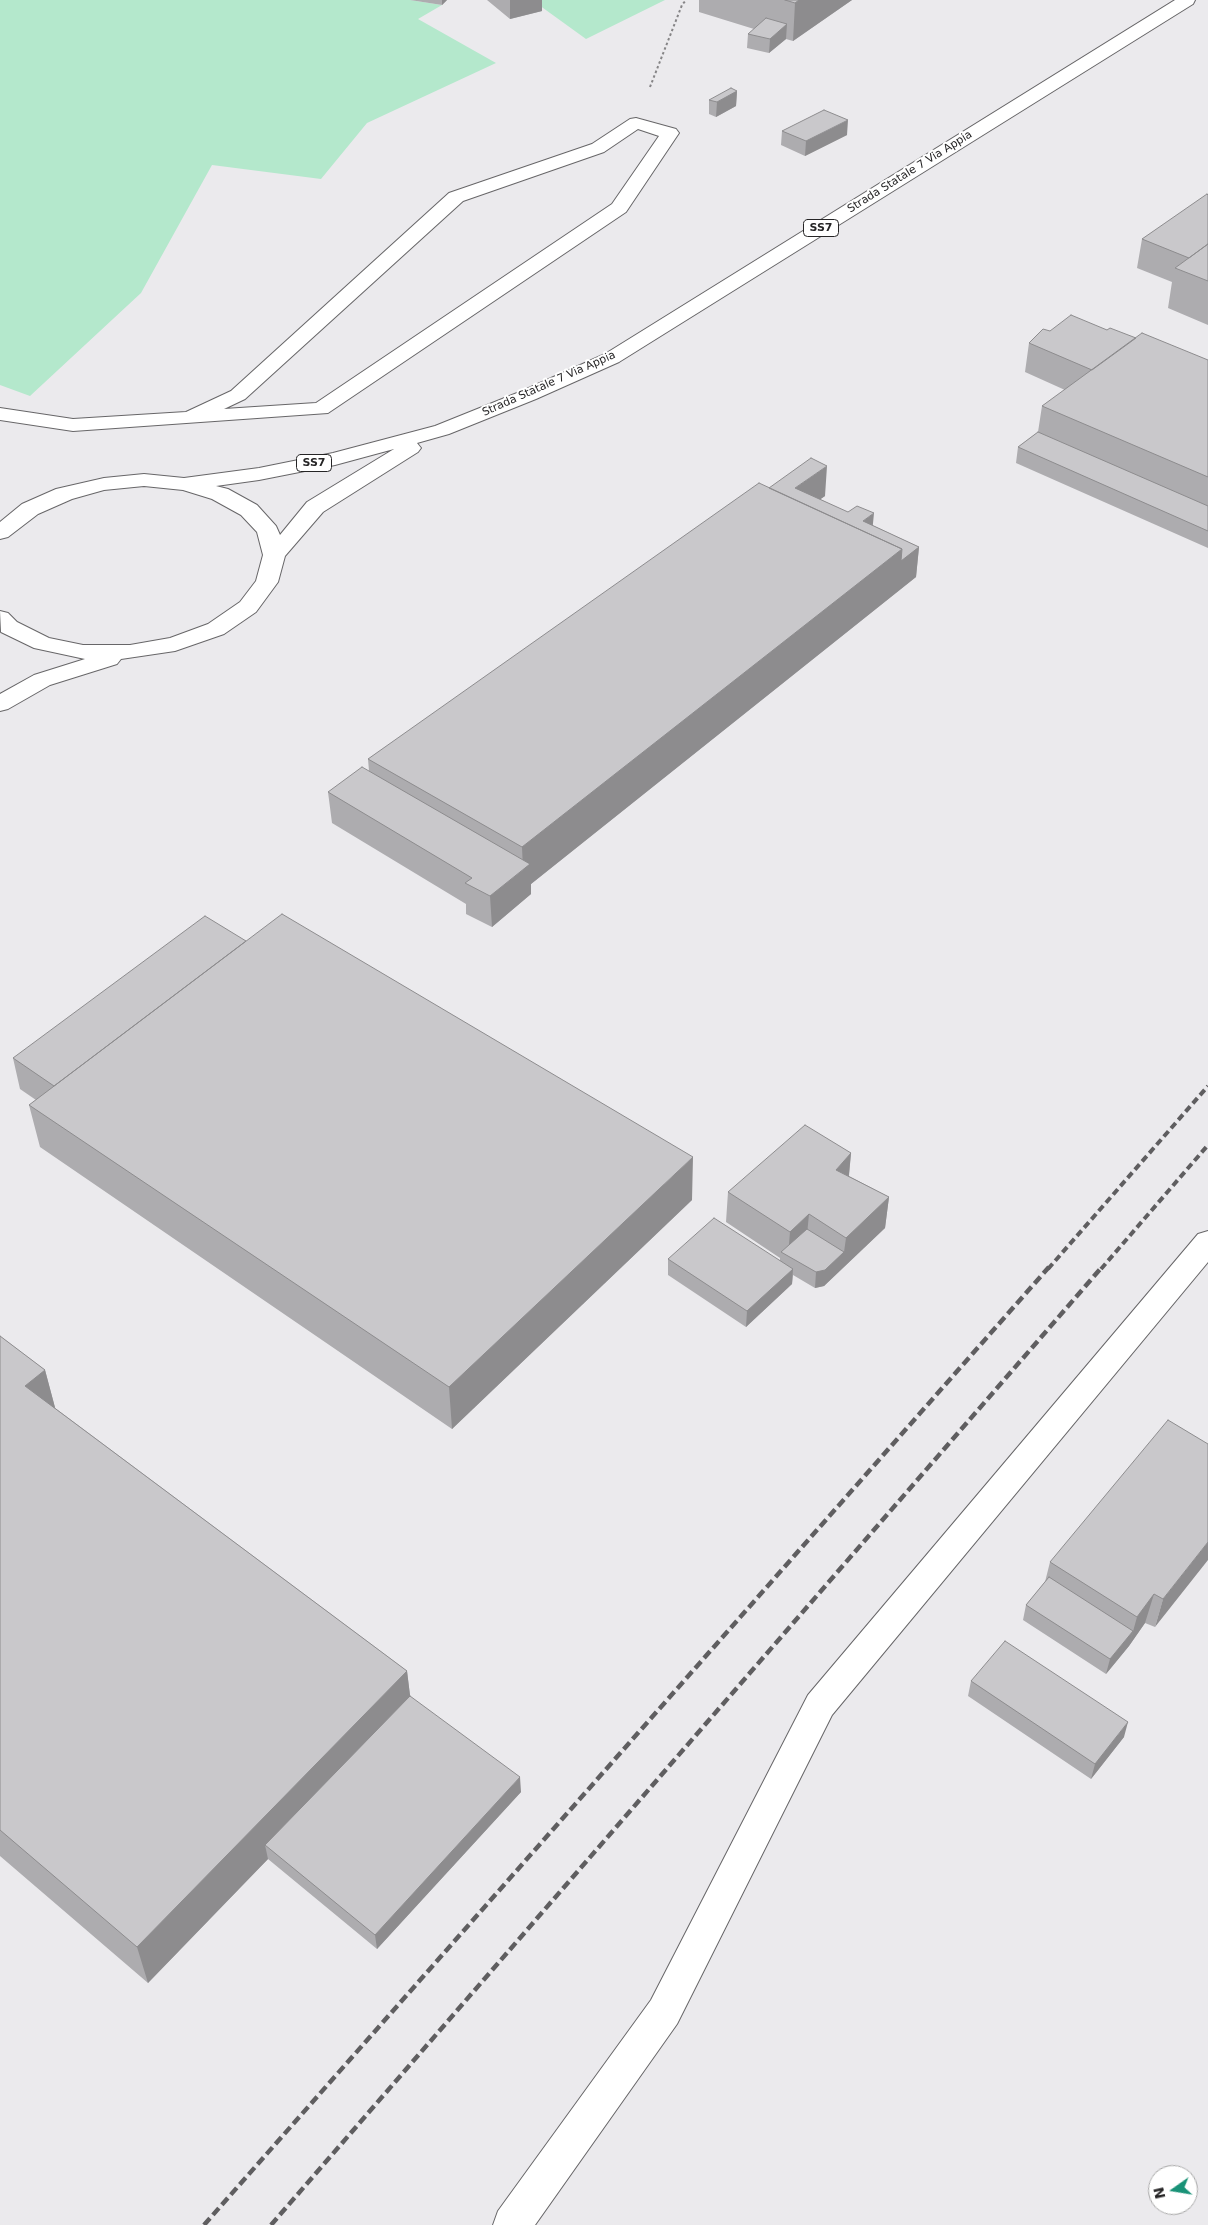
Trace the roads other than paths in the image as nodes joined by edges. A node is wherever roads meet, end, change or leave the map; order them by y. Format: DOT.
graph roads {
  1 [pos="1187,0"];
  2 [pos="0,414"];
  3 [pos="190,418"];
  4 [pos="442,430"];
  5 [pos="184,484"];
  6 [pos="0,531"];
  7 [pos="274,556"];
  8 [pos="0,618"];
  9 [pos="130,652"];
  10 [pos="0,704"];
  11 [pos="1208,1242"];
  12 [pos="512,2225"];
  1 -- 4 [label="main road, Strada Statale 7 Via Appia / SS7"];
  2 -- 3 [label="main road"];
  3 -- 3 [label="main road"];
  4 -- 5 [label="main road, Strada Statale 7 Via Appia / SS7"];
  4 -- 7 [label="main road, Strada Statale 7 Via Appia / SS7"];
  5 -- 6 [label="main road"];
  5 -- 7 [label="main road"];
  7 -- 9 [label="main road"];
  8 -- 9 [label="main road"];
  9 -- 10 [label="main road"];
  11 -- 12 [label="main road"];
}
